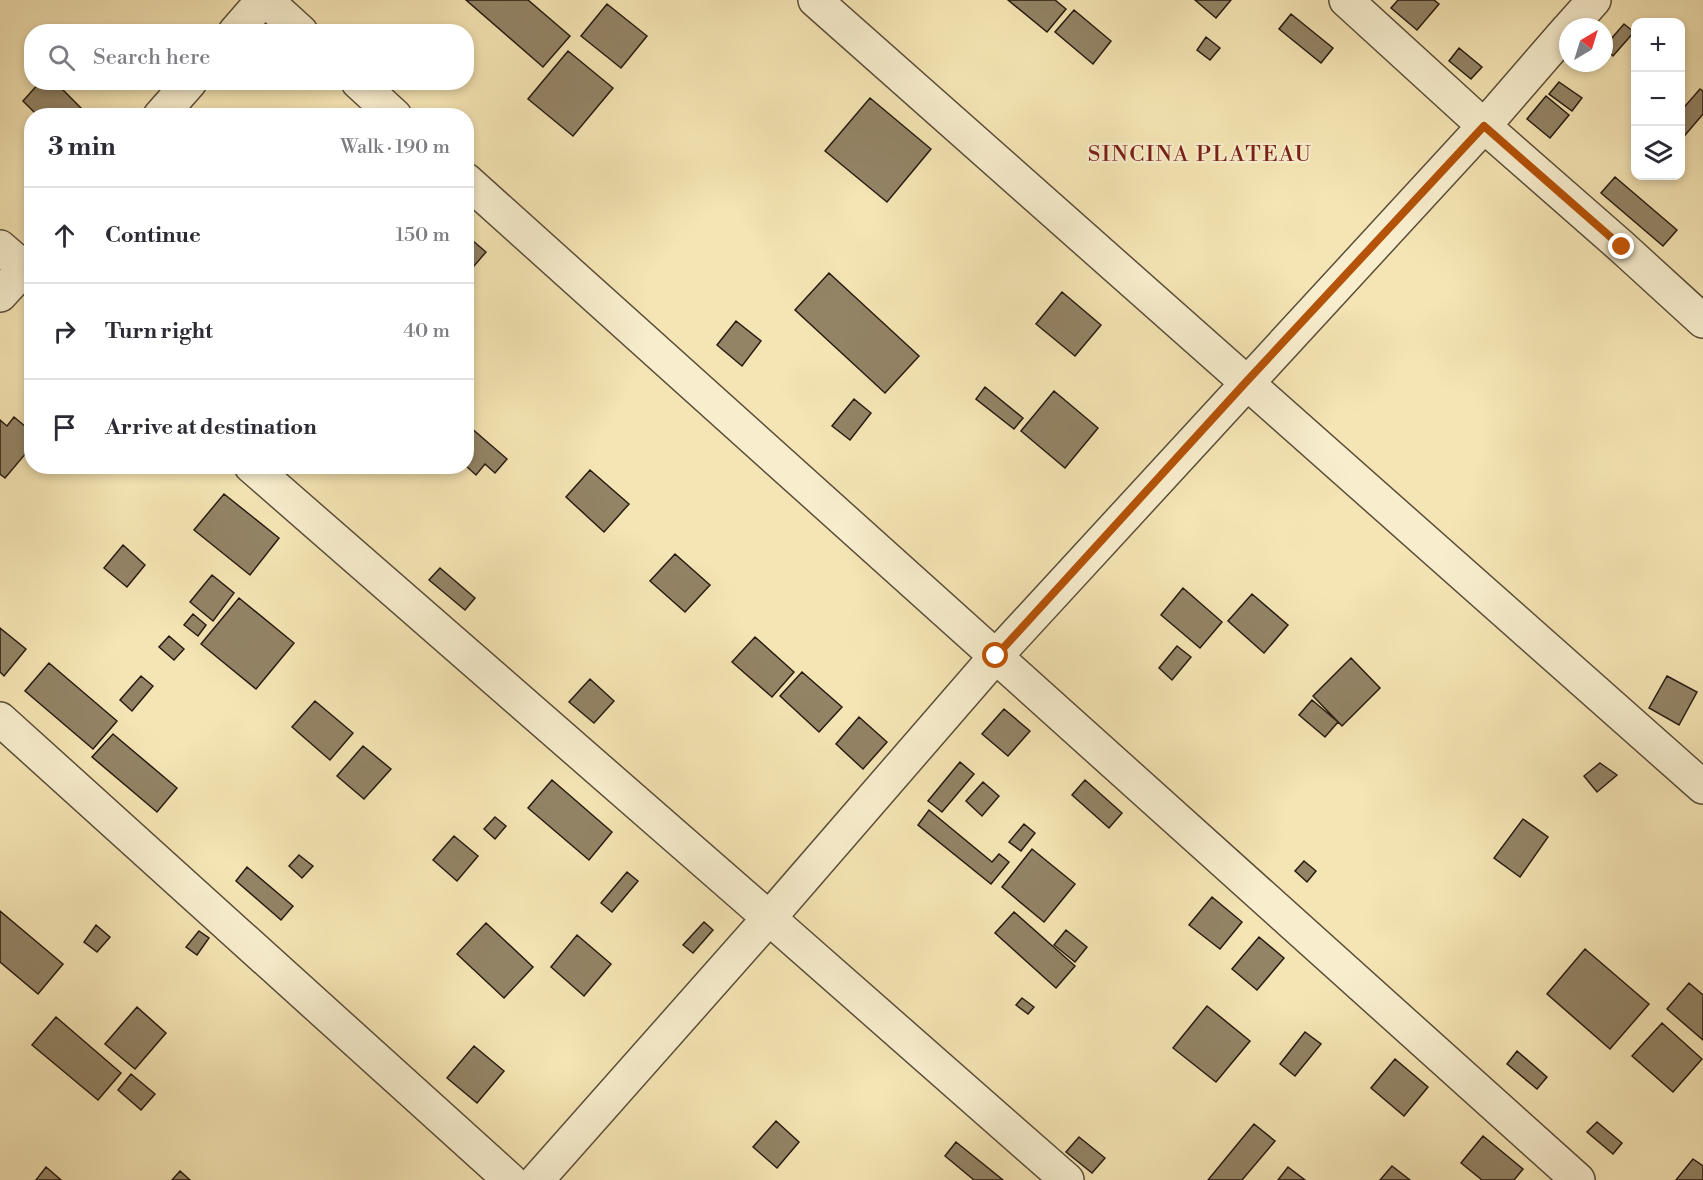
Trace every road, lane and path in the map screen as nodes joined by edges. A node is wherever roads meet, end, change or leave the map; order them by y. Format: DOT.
graph roads {
  1 [pos="265,0"];
  2 [pos="815,0"];
  3 [pos="1346,0"];
  4 [pos="1593,0"];
  5 [pos="1578,18"];
  6 [pos="242,24"];
  7 [pos="292,24"];
  8 [pos="1559,40"];
  9 [pos="183,90"];
  10 [pos="367,90"];
  11 [pos="167,108"];
  12 [pos="386,108"];
  13 [pos="1484,126"];
  14 [pos="474,187"];
  15 [pos="22,262"];
  16 [pos="0,295"];
  17 [pos="1703,321"];
  18 [pos="1246,382"];
  19 [pos="261,474"];
  20 [pos="996,656"];
  21 [pos="0,719"];
  22 [pos="1703,787"];
  23 [pos="769,918"];
  24 [pos="510,1180"];
  25 [pos="537,1180"];
  26 [pos="1067,1180"];
  27 [pos="1578,1180"];
  1 -- 6 [label="street"];
  1 -- 7 [label="street"];
  2 -- 18 [label="street"];
  3 -- 13 [label="street"];
  4 -- 5 [label="street"];
  8 -- 13 [label="street"];
  9 -- 11 [label="street"];
  10 -- 12 [label="street"];
  13 -- 17 [label="street"];
  13 -- 18 [label="street"];
  14 -- 20 [label="street"];
  15 -- 16 [label="street"];
  18 -- 20 [label="street"];
  18 -- 22 [label="street"];
  19 -- 23 [label="street"];
  20 -- 23 [label="street"];
  20 -- 27 [label="street"];
  21 -- 24 [label="street"];
  23 -- 25 [label="street"];
  23 -- 26 [label="street"];
}
